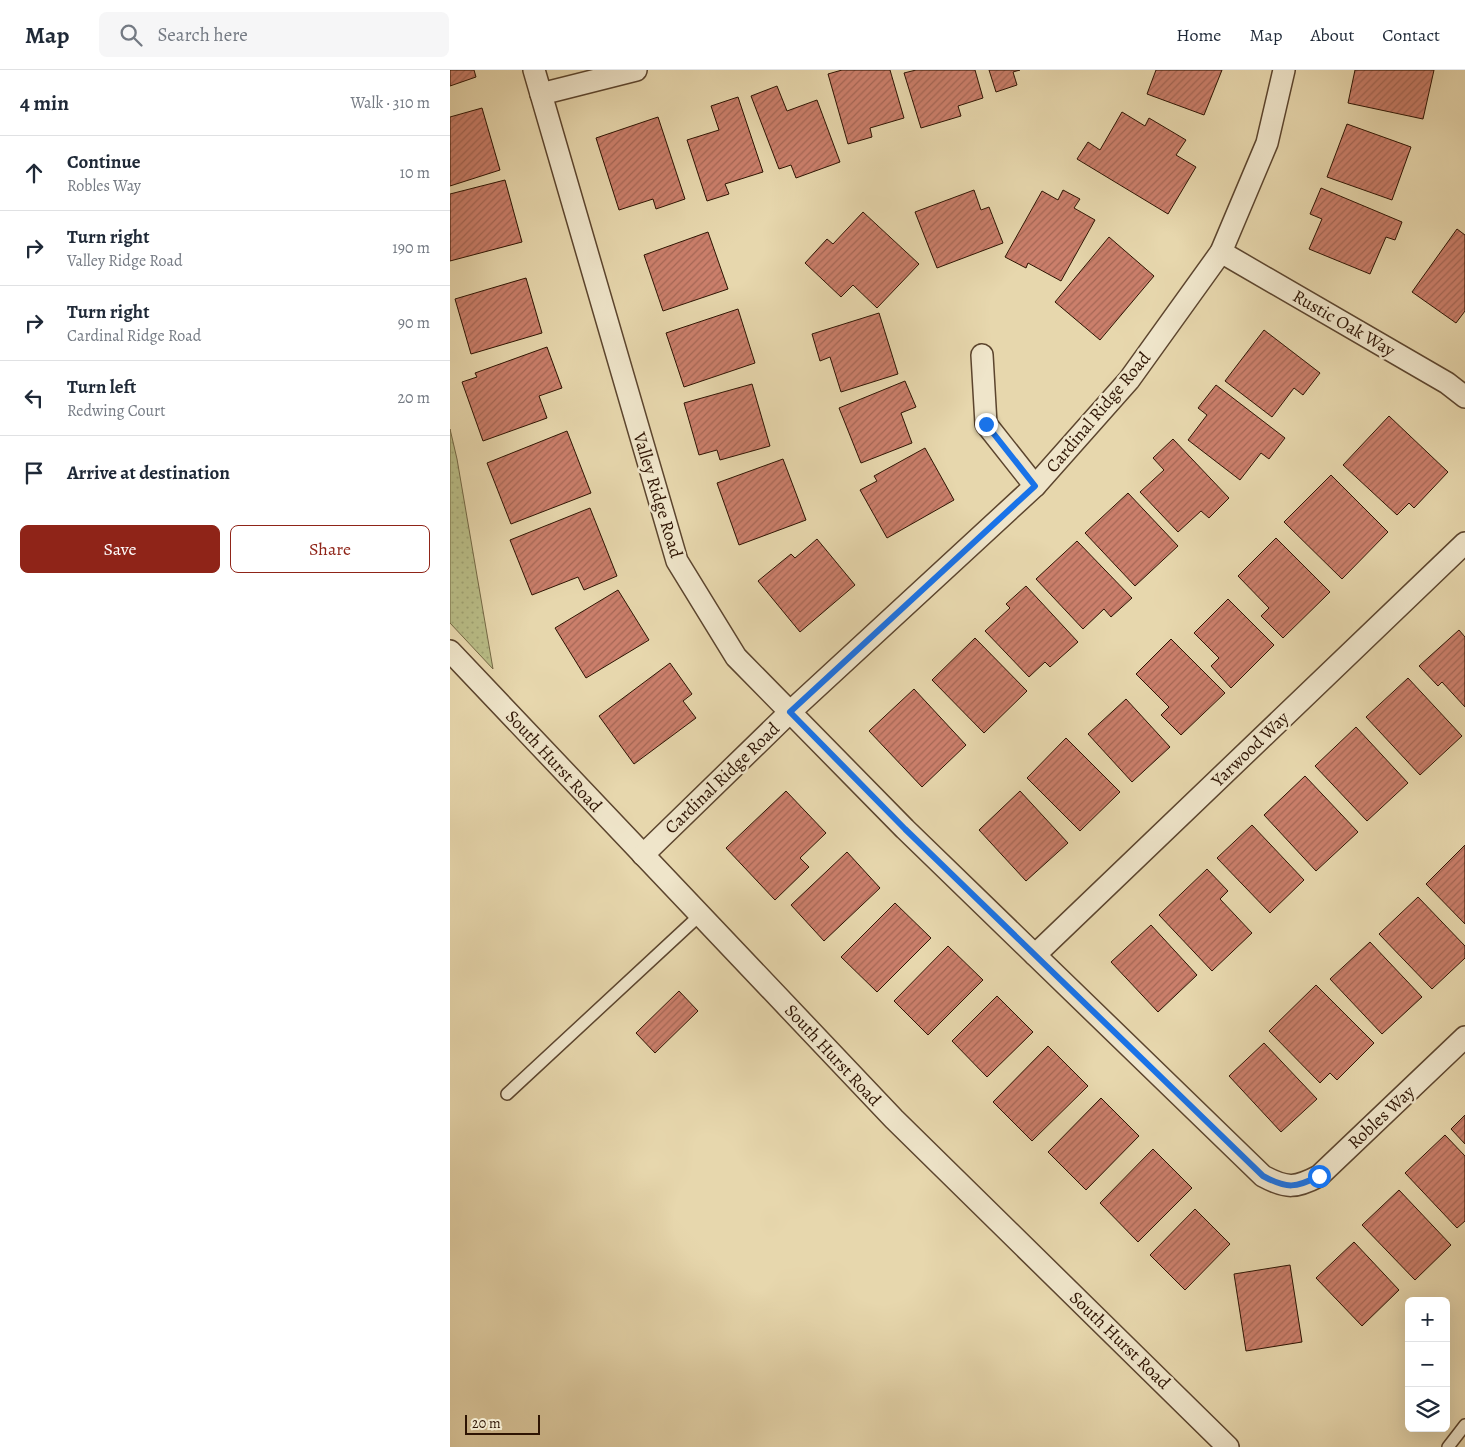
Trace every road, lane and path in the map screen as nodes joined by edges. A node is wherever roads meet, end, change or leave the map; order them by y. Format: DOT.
graph roads {
  1 [pos="534,70"];
  2 [pos="636,70"];
  3 [pos="1284,70"];
  4 [pos="541,94"];
  5 [pos="1221,252"];
  6 [pos="982,355"];
  7 [pos="1465,397"];
  8 [pos="1035,486"];
  9 [pos="1465,543"];
  10 [pos="450,651"];
  11 [pos="790,712"];
  12 [pos="643,855"];
  13 [pos="700,915"];
  14 [pos="1035,955"];
  15 [pos="1465,1038"];
  16 [pos="507,1094"];
  17 [pos="1292,1187"];
  18 [pos="1465,1425"];
  19 [pos="1228,1447"];
  20 [pos="1448,1447"];
  1 -- 4 [label="street, Valley Ridge Road"];
  2 -- 4 [label="street"];
  3 -- 5 [label="street, Cardinal Ridge Road"];
  4 -- 11 [label="street, Valley Ridge Road"];
  5 -- 7 [label="street, Rustic Oak Way"];
  5 -- 8 [label="street, Cardinal Ridge Road"];
  6 -- 8 [label="street"];
  8 -- 11 [label="street, Cardinal Ridge Road"];
  9 -- 14 [label="street, Yarwood Way"];
  10 -- 12 [label="street, South Hurst Road"];
  11 -- 12 [label="street, Cardinal Ridge Road"];
  11 -- 14 [label="street, Valley Ridge Road"];
  12 -- 13 [label="street, South Hurst Road"];
  13 -- 16 [label="lane"];
  13 -- 19 [label="street, South Hurst Road"];
  14 -- 17 [label="street, Valley Ridge Road"];
  15 -- 17 [label="street, Robles Way"];
  18 -- 20 [label="lane"];
}
